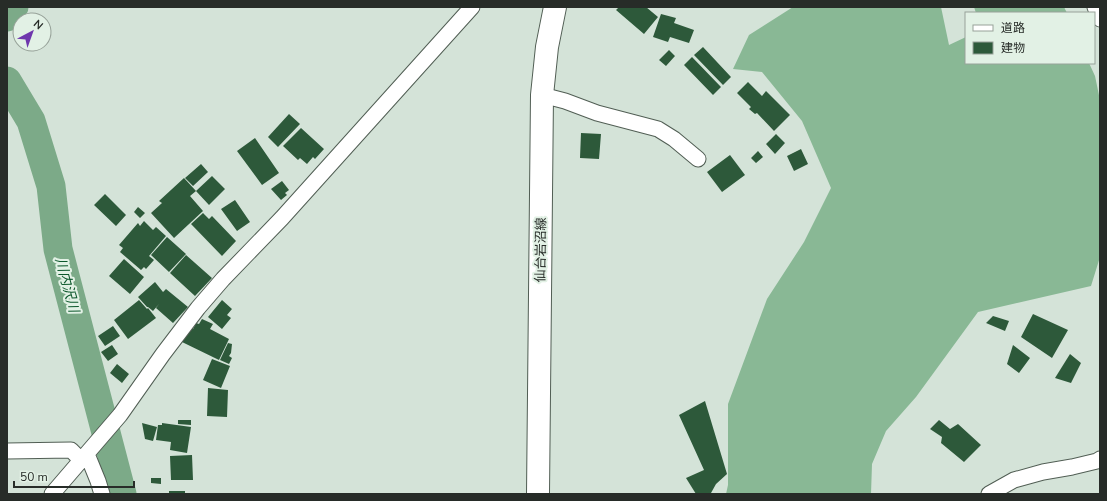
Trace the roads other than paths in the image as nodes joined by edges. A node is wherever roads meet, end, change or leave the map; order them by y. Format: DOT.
graph roads {
  1 [pos="472,7"];
  2 [pos="555,7"];
  3 [pos="1095,7"];
  4 [pos="1100,19"];
  5 [pos="542,95"];
  6 [pos="698,159"];
  7 [pos="7,451"];
  8 [pos="87,453"];
  9 [pos="1100,459"];
  10 [pos="52,494"];
  11 [pos="102,494"];
  12 [pos="538,494"];
  13 [pos="988,494"];
  1 -- 8 [label="street"];
  2 -- 5 [label="main road, 仙台岩沼線"];
  3 -- 4 [label="street"];
  5 -- 6 [label="street"];
  5 -- 12 [label="main road, 仙台岩沼線"];
  7 -- 8 [label="street"];
  8 -- 10 [label="street"];
  8 -- 11 [label="street"];
  9 -- 13 [label="street"];
}
